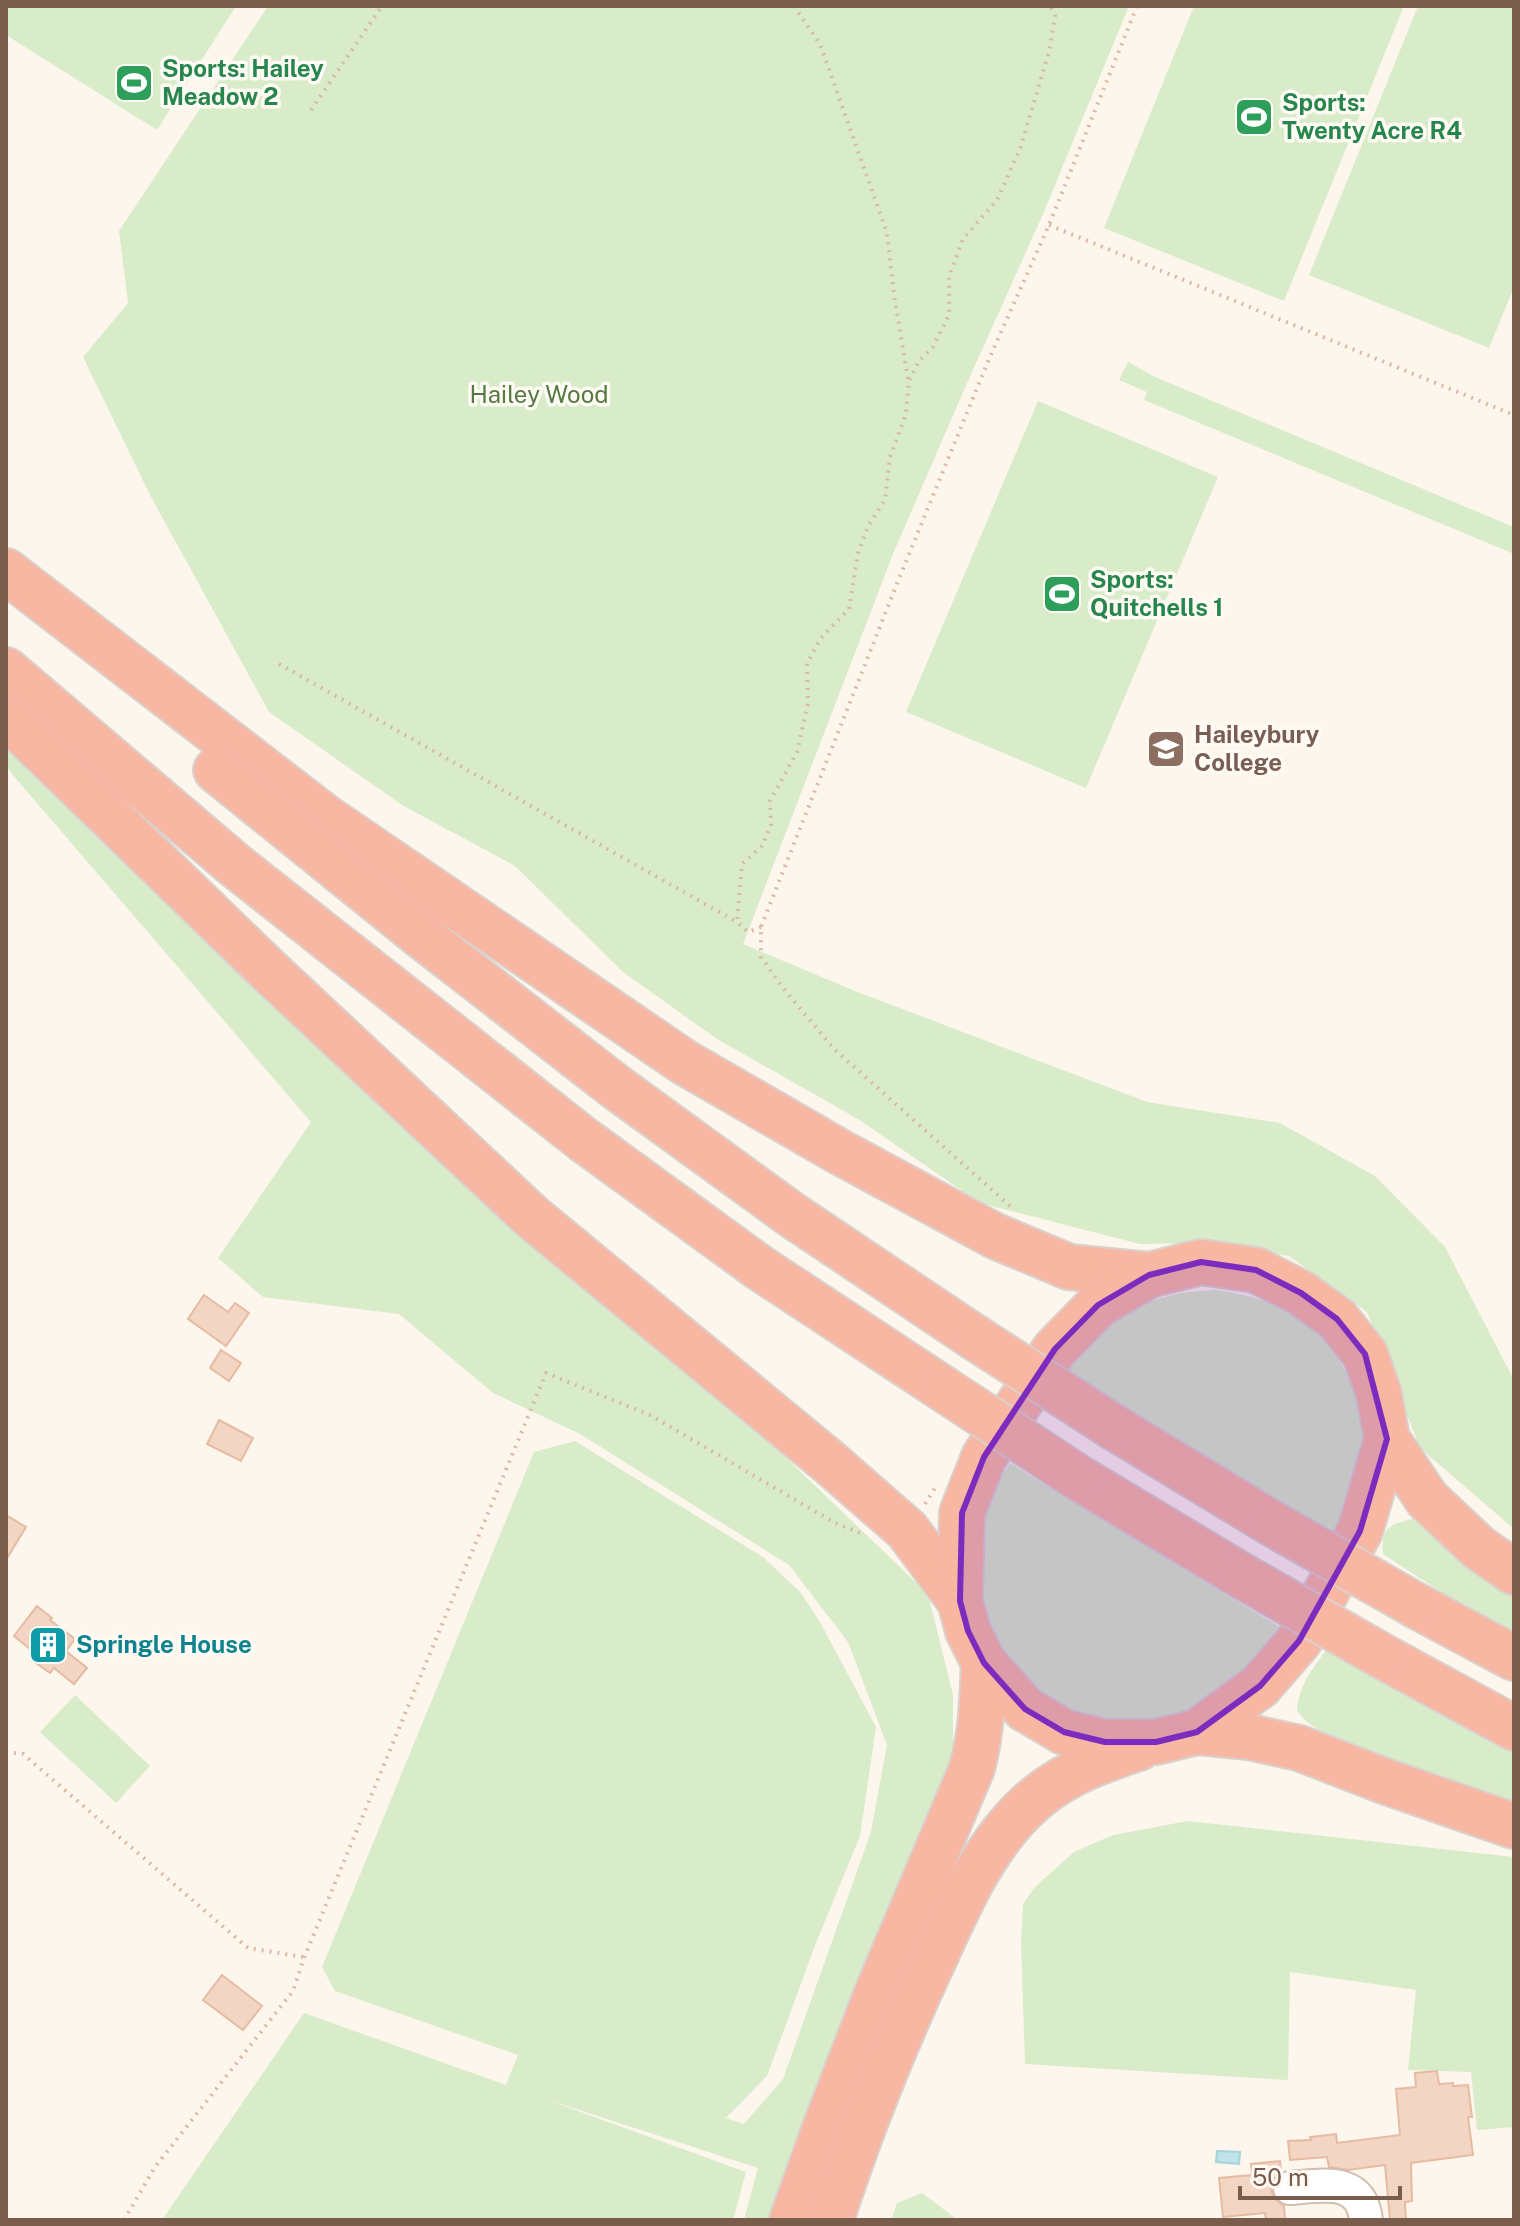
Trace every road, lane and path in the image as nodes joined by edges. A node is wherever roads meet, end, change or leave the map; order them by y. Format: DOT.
graph roads {
  1 [pos="382,6"];
  2 [pos="794,6"];
  3 [pos="1050,6"];
  4 [pos="1137,6"];
  5 [pos="311,110"];
  6 [pos="1049,225"];
  7 [pos="909,380"];
  8 [pos="1514,415"];
  9 [pos="6,571"];
  10 [pos="6,588"];
  11 [pos="279,664"];
  12 [pos="6,670"];
  13 [pos="6,716"];
  14 [pos="737,922"];
  15 [pos="761,927"];
  16 [pos="1019,1214"];
  17 [pos="1149,1275"];
  18 [pos="1387,1439"];
  19 [pos="871,1538"];
  20 [pos="1514,1572"];
  21 [pos="960,1601"];
  22 [pos="1514,1658"];
  23 [pos="984,1663"];
  24 [pos="1514,1728"];
  25 [pos="1176,1737"];
  26 [pos="6,1752"];
  27 [pos="1514,1826"];
  28 [pos="304,1958"];
  29 [pos="1290,2188"];
  30 [pos="124,2220"];
  31 [pos="792,2220"];
  32 [pos="831,2220"];
  33 [pos="1366,2220"];
  1 -- 5 [label="path"];
  2 -- 7 [label="path"];
  3 -- 7 [label="path"];
  4 -- 6 [label="path"];
  6 -- 8 [label="path"];
  6 -- 15 [label="path"];
  7 -- 14 [label="path"];
  9 -- 17 [label="highway"];
  10 -- 22 [label="highway, bridge"];
  11 -- 14 [label="path"];
  12 -- 24 [label="highway, bridge"];
  13 -- 21 [label="highway"];
  14 -- 15 [label="path"];
  15 -- 16 [label="path"];
  17 -- 18 [label="highway"];
  17 -- 21 [label="highway"];
  18 -- 20 [label="highway"];
  18 -- 25 [label="highway"];
  19 -- 28 [label="path"];
  21 -- 23 [label="highway"];
  23 -- 25 [label="highway"];
  23 -- 31 [label="highway"];
  25 -- 27 [label="highway"];
  25 -- 32 [label="highway"];
  26 -- 28 [label="path"];
  28 -- 30 [label="path"];
  29 -- 33 [label="lane"];
}
